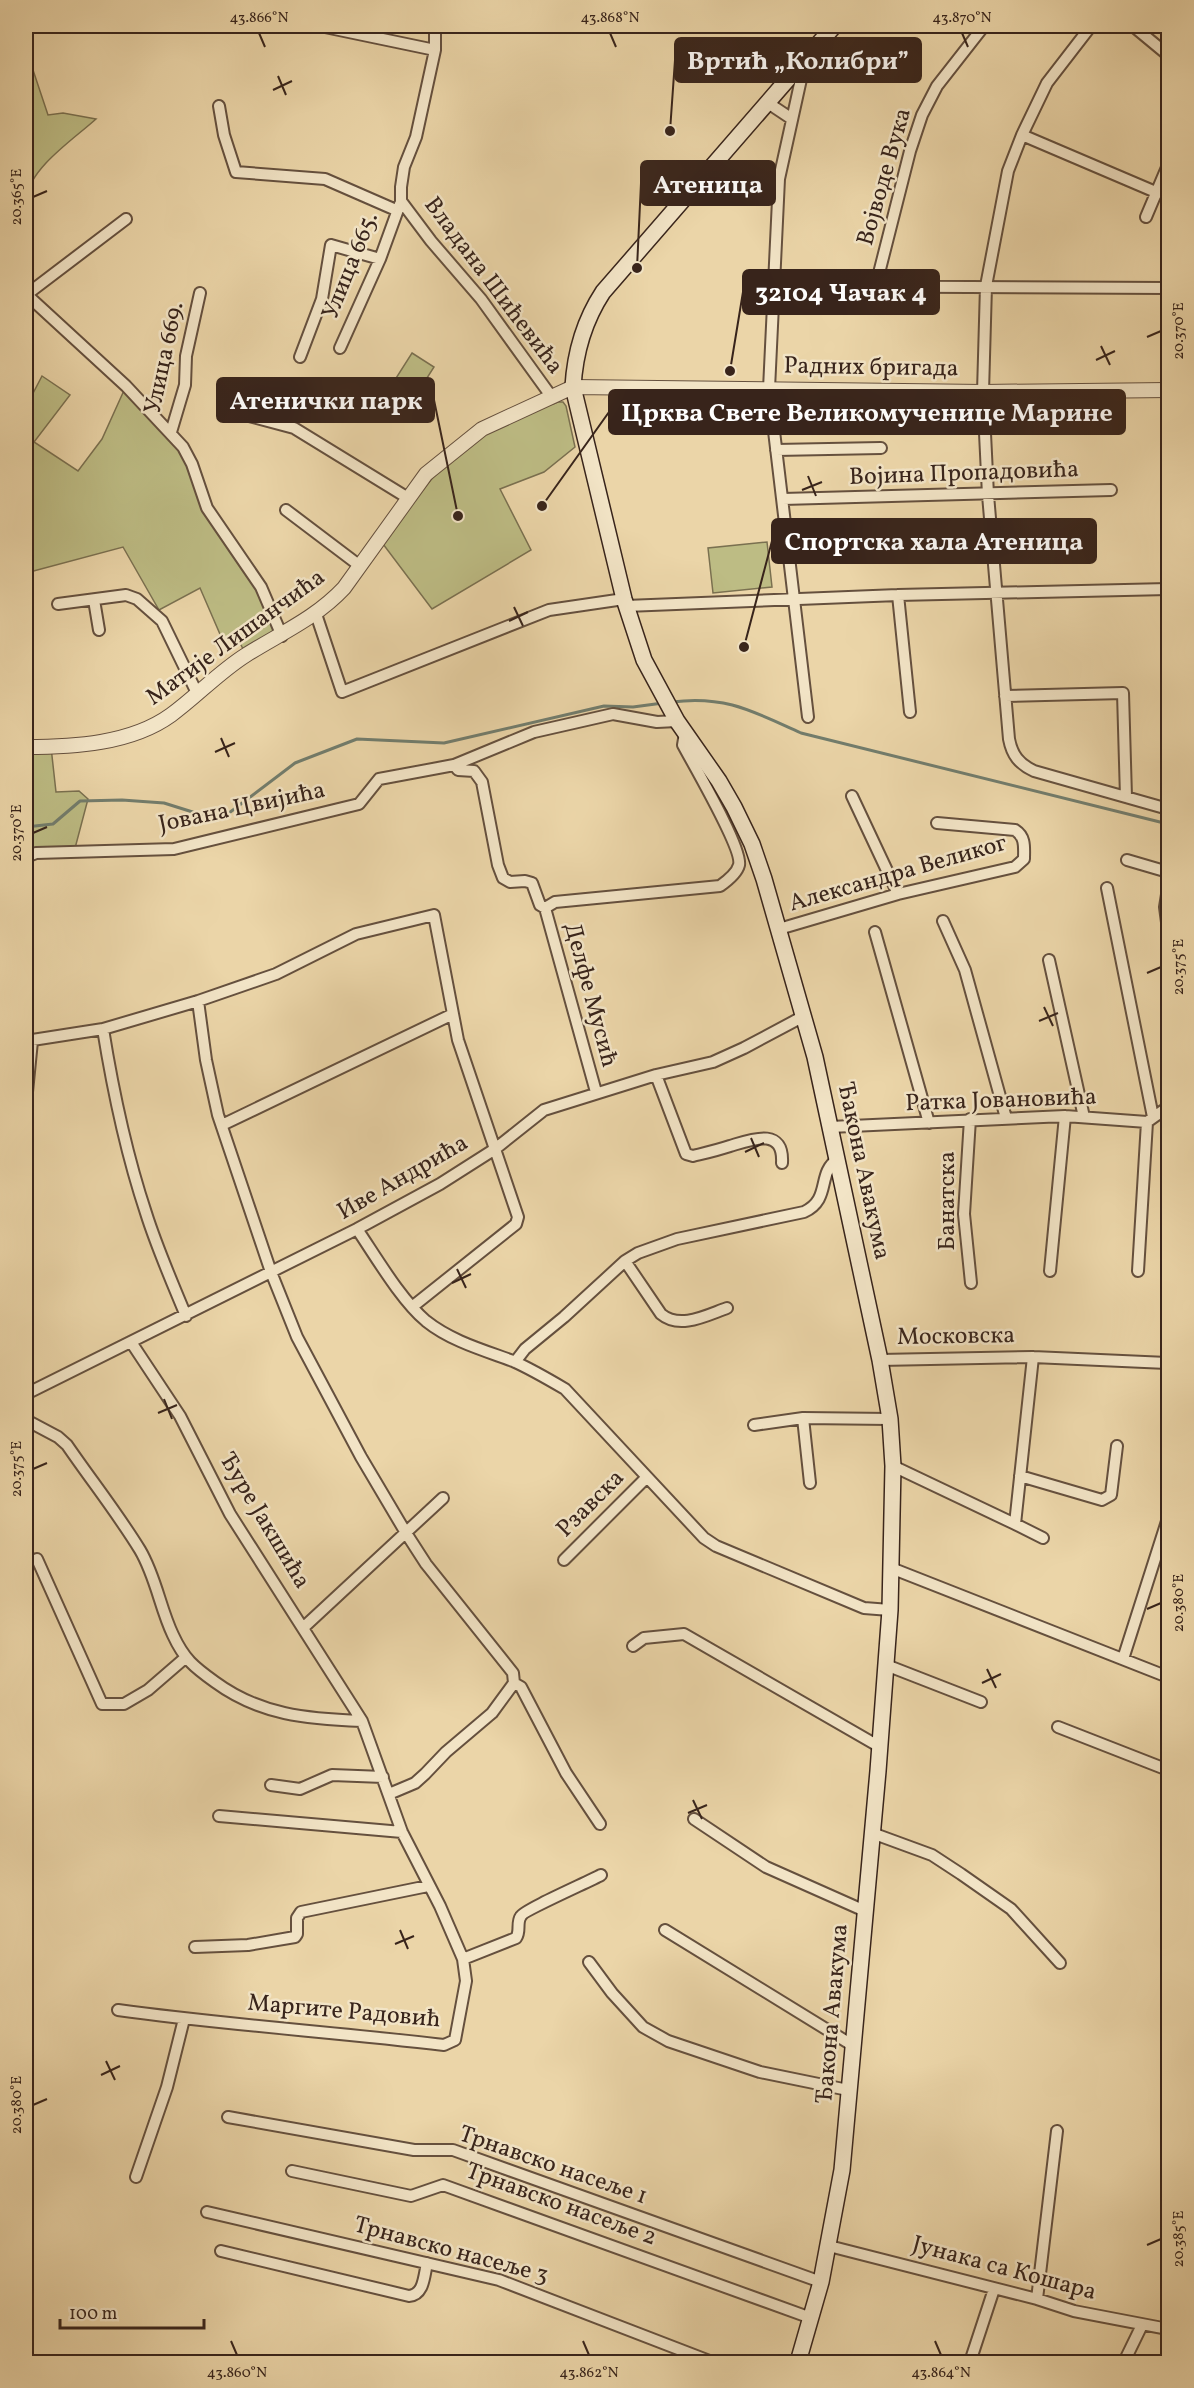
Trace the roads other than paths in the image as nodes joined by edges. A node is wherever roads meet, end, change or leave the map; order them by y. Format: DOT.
graph roads {
  1 [pos="320,26"];
  2 [pos="435,26"];
  3 [pos="834,26"];
  4 [pos="984,26"];
  5 [pos="1091,26"];
  6 [pos="1133,26"];
  7 [pos="435,50"];
  8 [pos="1168,55"];
  9 [pos="805,61"];
  10 [pos="768,103"];
  11 [pos="219,106"];
  12 [pos="792,118"];
  13 [pos="1022,135"];
  14 [pos="1168,165"];
  15 [pos="1158,193"];
  16 [pos="399,205"];
  17 [pos="1146,217"];
  18 [pos="126,219"];
  19 [pos="380,259"];
  20 [pos="876,285"];
  21 [pos="774,286"];
  22 [pos="986,286"];
  23 [pos="1168,288"];
  24 [pos="200,293"];
  25 [pos="26,295"];
  26 [pos="340,348"];
  27 [pos="300,357"];
  28 [pos="573,387"];
  29 [pos="769,389"];
  30 [pos="1168,390"];
  31 [pos="983,392"];
  32 [pos="551,396"];
  33 [pos="249,416"];
  34 [pos="171,432"];
  35 [pos="881,448"];
  36 [pos="776,450"];
  37 [pos="1111,490"];
  38 [pos="988,495"];
  39 [pos="408,498"];
  40 [pos="783,499"];
  41 [pos="286,510"];
  42 [pos="360,566"];
  43 [pos="1168,589"];
  44 [pos="996,593"];
  45 [pos="898,596"];
  46 [pos="94,600"];
  47 [pos="794,600"];
  48 [pos="625,602"];
  49 [pos="58,604"];
  50 [pos="316,614"];
  51 [pos="99,630"];
  52 [pos="282,636"];
  53 [pos="197,693"];
  54 [pos="1005,696"];
  55 [pos="910,712"];
  56 [pos="808,717"];
  57 [pos="679,723"];
  58 [pos="26,747"];
  59 [pos="454,765"];
  60 [pos="852,796"];
  61 [pos="1126,797"];
  62 [pos="1168,809"];
  63 [pos="937,823"];
  64 [pos="26,856"];
  65 [pos="1127,860"];
  66 [pos="1168,872"];
  67 [pos="1107,888"];
  68 [pos="1168,888"];
  69 [pos="897,894"];
  70 [pos="545,908"];
  71 [pos="943,921"];
  72 [pos="779,929"];
  73 [pos="1168,930"];
  74 [pos="875,932"];
  75 [pos="1049,960"];
  76 [pos="198,1001"];
  77 [pos="453,1014"];
  78 [pos="804,1016"];
  79 [pos="103,1029"];
  80 [pos="29,1041"];
  81 [pos="656,1075"];
  82 [pos="596,1092"];
  83 [pos="26,1102"];
  84 [pos="1168,1107"];
  85 [pos="1065,1116"];
  86 [pos="1084,1117"];
  87 [pos="1006,1118"];
  88 [pos="970,1119"];
  89 [pos="1150,1119"];
  90 [pos="929,1123"];
  91 [pos="222,1125"];
  92 [pos="830,1127"];
  93 [pos="495,1149"];
  94 [pos="838,1160"];
  95 [pos="782,1162"];
  96 [pos="357,1229"];
  97 [pos="625,1261"];
  98 [pos="1050,1271"];
  99 [pos="1138,1271"];
  100 [pos="270,1272"];
  101 [pos="971,1283"];
  102 [pos="412,1307"];
  103 [pos="727,1308"];
  104 [pos="186,1316"];
  105 [pos="131,1342"];
  106 [pos="1033,1358"];
  107 [pos="880,1359"];
  108 [pos="515,1362"];
  109 [pos="1167,1363"];
  110 [pos="26,1394"];
  111 [pos="803,1418"];
  112 [pos="26,1419"];
  113 [pos="890,1419"];
  114 [pos="753,1425"];
  115 [pos="1118,1446"];
  116 [pos="893,1466"];
  117 [pos="1020,1476"];
  118 [pos="647,1477"];
  119 [pos="810,1483"];
  120 [pos="443,1498"];
  121 [pos="1168,1518"];
  122 [pos="1015,1524"];
  123 [pos="406,1533"];
  124 [pos="1042,1538"];
  125 [pos="38,1559"];
  126 [pos="564,1560"];
  127 [pos="891,1568"];
  128 [pos="890,1610"];
  129 [pos="304,1627"];
  130 [pos="633,1646"];
  131 [pos="184,1658"];
  132 [pos="1123,1659"];
  133 [pos="886,1665"];
  134 [pos="1168,1677"];
  135 [pos="514,1683"];
  136 [pos="981,1702"];
  137 [pos="362,1721"];
  138 [pos="1058,1727"];
  139 [pos="880,1747"];
  140 [pos="1168,1770"];
  141 [pos="383,1777"];
  142 [pos="271,1785"];
  143 [pos="389,1794"];
  144 [pos="219,1816"];
  145 [pos="694,1819"];
  146 [pos="600,1824"];
  147 [pos="402,1832"];
  148 [pos="872,1833"];
  149 [pos="601,1875"];
  150 [pos="428,1886"];
  151 [pos="865,1911"];
  152 [pos="665,1930"];
  153 [pos="195,1947"];
  154 [pos="463,1959"];
  155 [pos="589,1962"];
  156 [pos="1060,1964"];
  157 [pos="118,2010"];
  158 [pos="184,2019"];
  159 [pos="852,2045"];
  160 [pos="848,2090"];
  161 [pos="228,2117"];
  162 [pos="1057,2131"];
  163 [pos="292,2171"];
  164 [pos="136,2177"];
  165 [pos="207,2212"];
  166 [pos="829,2246"];
  167 [pos="221,2251"];
  168 [pos="427,2263"];
  169 [pos="821,2282"];
  170 [pos="994,2289"];
  171 [pos="1037,2299"];
  172 [pos="811,2318"];
  173 [pos="1142,2325"];
  174 [pos="1168,2329"];
  175 [pos="712,2362"];
  176 [pos="798,2362"];
  177 [pos="970,2362"];
  178 [pos="1124,2362"];
  1 -- 7 [label="street"];
  2 -- 7 [label="street, Владана Шићевића"];
  3 -- 9 [label="main road, Ђакона Авакума"];
  4 -- 20 [label="street, Војводе Вука"];
  5 -- 13 [label="street"];
  6 -- 8 [label="street"];
  7 -- 16 [label="street, Владана Шићевића"];
  9 -- 10 [label="main road, Ђакона Авакума"];
  9 -- 12 [label="street"];
  10 -- 12 [label="street"];
  10 -- 28 [label="main road, Ђакона Авакума"];
  11 -- 16 [label="street"];
  12 -- 21 [label="street"];
  13 -- 15 [label="street"];
  13 -- 22 [label="street"];
  14 -- 15 [label="street"];
  15 -- 17 [label="street"];
  16 -- 19 [label="street, Улица 665."];
  16 -- 32 [label="street, Владана Шићевића"];
  18 -- 25 [label="street"];
  19 -- 26 [label="street, Улица 665."];
  19 -- 27 [label="street"];
  20 -- 21 [label="street"];
  20 -- 22 [label="street"];
  21 -- 29 [label="street"];
  22 -- 23 [label="street"];
  22 -- 31 [label="street"];
  24 -- 34 [label="street, Улица 669."];
  25 -- 34 [label="street"];
  28 -- 29 [label="street, Радних бригада"];
  28 -- 32 [label="street, Матије Лишанчића"];
  28 -- 48 [label="main road, Ђакона Авакума"];
  29 -- 31 [label="street, Радних бригада"];
  29 -- 36 [label="street"];
  30 -- 31 [label="street, Радних бригада"];
  31 -- 38 [label="street"];
  32 -- 39 [label="street, Матије Лишанчића"];
  33 -- 39 [label="street"];
  34 -- 52 [label="street"];
  35 -- 36 [label="street"];
  36 -- 40 [label="street"];
  37 -- 38 [label="street, Војина Пропадовића"];
  38 -- 40 [label="street, Војина Пропадовића"];
  38 -- 44 [label="street"];
  39 -- 42 [label="street, Матије Лишанчића"];
  40 -- 47 [label="street"];
  41 -- 42 [label="street"];
  42 -- 50 [label="street, Матије Лишанчића"];
  43 -- 44 [label="street"];
  44 -- 45 [label="street"];
  44 -- 54 [label="street"];
  45 -- 47 [label="street"];
  45 -- 55 [label="street"];
  46 -- 49 [label="street"];
  46 -- 51 [label="street"];
  46 -- 53 [label="street"];
  47 -- 48 [label="street"];
  47 -- 56 [label="street"];
  48 -- 50 [label="street"];
  48 -- 57 [label="main road, Ђакона Авакума"];
  50 -- 52 [label="street, Матије Лишанчића"];
  52 -- 53 [label="street, Матије Лишанчића"];
  53 -- 58 [label="street, Матије Лишанчића"];
  54 -- 61 [label="street"];
  54 -- 61 [label="street"];
  57 -- 59 [label="street, Јована Цвијића"];
  57 -- 70 [label="street"];
  57 -- 72 [label="main road, Ђакона Авакума"];
  59 -- 64 [label="street, Јована Цвијића"];
  59 -- 70 [label="street"];
  60 -- 69 [label="street"];
  61 -- 62 [label="street"];
  63 -- 69 [label="street, Александра Великог"];
  65 -- 66 [label="street"];
  67 -- 89 [label="street"];
  68 -- 73 [label="street"];
  69 -- 72 [label="street, Александра Великог"];
  70 -- 82 [label="street, Делфе Мусић"];
  71 -- 87 [label="street"];
  72 -- 78 [label="main road, Ђакона Авакума"];
  74 -- 90 [label="street"];
  75 -- 86 [label="street"];
  76 -- 77 [label="street"];
  76 -- 79 [label="street"];
  76 -- 91 [label="street"];
  77 -- 91 [label="street"];
  77 -- 93 [label="street"];
  78 -- 81 [label="street, Иве Андрића"];
  78 -- 92 [label="main road, Ђакона Авакума"];
  79 -- 80 [label="street"];
  79 -- 104 [label="street"];
  80 -- 83 [label="street"];
  81 -- 82 [label="street, Иве Андрића"];
  81 -- 95 [label="street"];
  82 -- 93 [label="street, Иве Андрића"];
  84 -- 89 [label="street"];
  85 -- 86 [label="street, Ратка Јовановића"];
  85 -- 87 [label="street, Ратка Јовановића"];
  85 -- 98 [label="street"];
  86 -- 89 [label="street, Ратка Јовановића"];
  87 -- 88 [label="street, Ратка Јовановића"];
  88 -- 90 [label="street, Ратка Јовановића"];
  88 -- 101 [label="street, Банатска"];
  89 -- 99 [label="street"];
  90 -- 92 [label="street, Ратка Јовановића"];
  91 -- 100 [label="street"];
  92 -- 94 [label="main road, Ђакона Авакума"];
  93 -- 96 [label="street, Иве Андрића"];
  93 -- 102 [label="street"];
  94 -- 97 [label="street"];
  94 -- 107 [label="main road, Ђакона Авакума"];
  96 -- 100 [label="street, Иве Андрића"];
  96 -- 102 [label="street"];
  97 -- 103 [label="street"];
  97 -- 108 [label="street"];
  100 -- 104 [label="street, Иве Андрића"];
  100 -- 123 [label="street"];
  102 -- 108 [label="street"];
  104 -- 105 [label="street, Иве Андрића"];
  105 -- 110 [label="street, Иве Андрића"];
  105 -- 129 [label="street, Ђуре Јакшића"];
  106 -- 107 [label="street, Московска"];
  106 -- 109 [label="street, Московска"];
  106 -- 117 [label="street"];
  107 -- 113 [label="main road, Ђакона Авакума"];
  108 -- 118 [label="street"];
  111 -- 113 [label="street"];
  111 -- 114 [label="street"];
  111 -- 119 [label="street"];
  112 -- 131 [label="street"];
  113 -- 116 [label="main road, Ђакона Авакума"];
  115 -- 117 [label="street"];
  116 -- 122 [label="street"];
  116 -- 127 [label="main road, Ђакона Авакума"];
  117 -- 122 [label="street"];
  118 -- 126 [label="street, Рзавска"];
  118 -- 128 [label="street"];
  120 -- 123 [label="street"];
  121 -- 132 [label="street"];
  122 -- 124 [label="street"];
  123 -- 129 [label="street"];
  123 -- 135 [label="street"];
  125 -- 131 [label="street"];
  127 -- 128 [label="main road, Ђакона Авакума"];
  127 -- 132 [label="street"];
  128 -- 133 [label="main road, Ђакона Авакума"];
  129 -- 137 [label="street, Ђуре Јакшића"];
  130 -- 139 [label="street"];
  131 -- 137 [label="street"];
  132 -- 134 [label="street"];
  133 -- 136 [label="street"];
  133 -- 139 [label="main road, Ђакона Авакума"];
  135 -- 143 [label="street"];
  135 -- 146 [label="street"];
  137 -- 141 [label="street, Маргите Радовић"];
  138 -- 140 [label="street"];
  139 -- 148 [label="main road, Ђакона Авакума"];
  141 -- 142 [label="street"];
  141 -- 143 [label="street, Маргите Радовић"];
  143 -- 147 [label="street, Маргите Радовић"];
  144 -- 147 [label="street"];
  145 -- 151 [label="street"];
  147 -- 150 [label="street, Маргите Радовић"];
  148 -- 151 [label="main road, Ђакона Авакума"];
  148 -- 156 [label="street"];
  149 -- 154 [label="street"];
  150 -- 153 [label="street"];
  150 -- 154 [label="street, Маргите Радовић"];
  151 -- 159 [label="main road, Ђакона Авакума"];
  152 -- 159 [label="street"];
  154 -- 158 [label="street, Маргите Радовић"];
  155 -- 160 [label="street"];
  157 -- 158 [label="street, Маргите Радовић"];
  158 -- 164 [label="street"];
  159 -- 160 [label="main road, Ђакона Авакума"];
  160 -- 166 [label="main road, Ђакона Авакума"];
  161 -- 169 [label="street, Трнавско насеље 1"];
  162 -- 171 [label="street"];
  163 -- 172 [label="street, Трнавско насеље 2"];
  165 -- 168 [label="street, Трнавско насеље 3"];
  166 -- 169 [label="main road, Ђакона Авакума"];
  166 -- 170 [label="street, Јунака са Кошара"];
  167 -- 168 [label="street"];
  168 -- 175 [label="street, Трнавско насеље 3"];
  169 -- 172 [label="main road, Ђакона Авакума"];
  170 -- 171 [label="street, Јунака са Кошара"];
  170 -- 177 [label="street"];
  171 -- 173 [label="street, Јунака са Кошара"];
  172 -- 176 [label="main road, Ђакона Авакума"];
  173 -- 174 [label="street, Јунака са Кошара"];
  173 -- 178 [label="street"];
}
